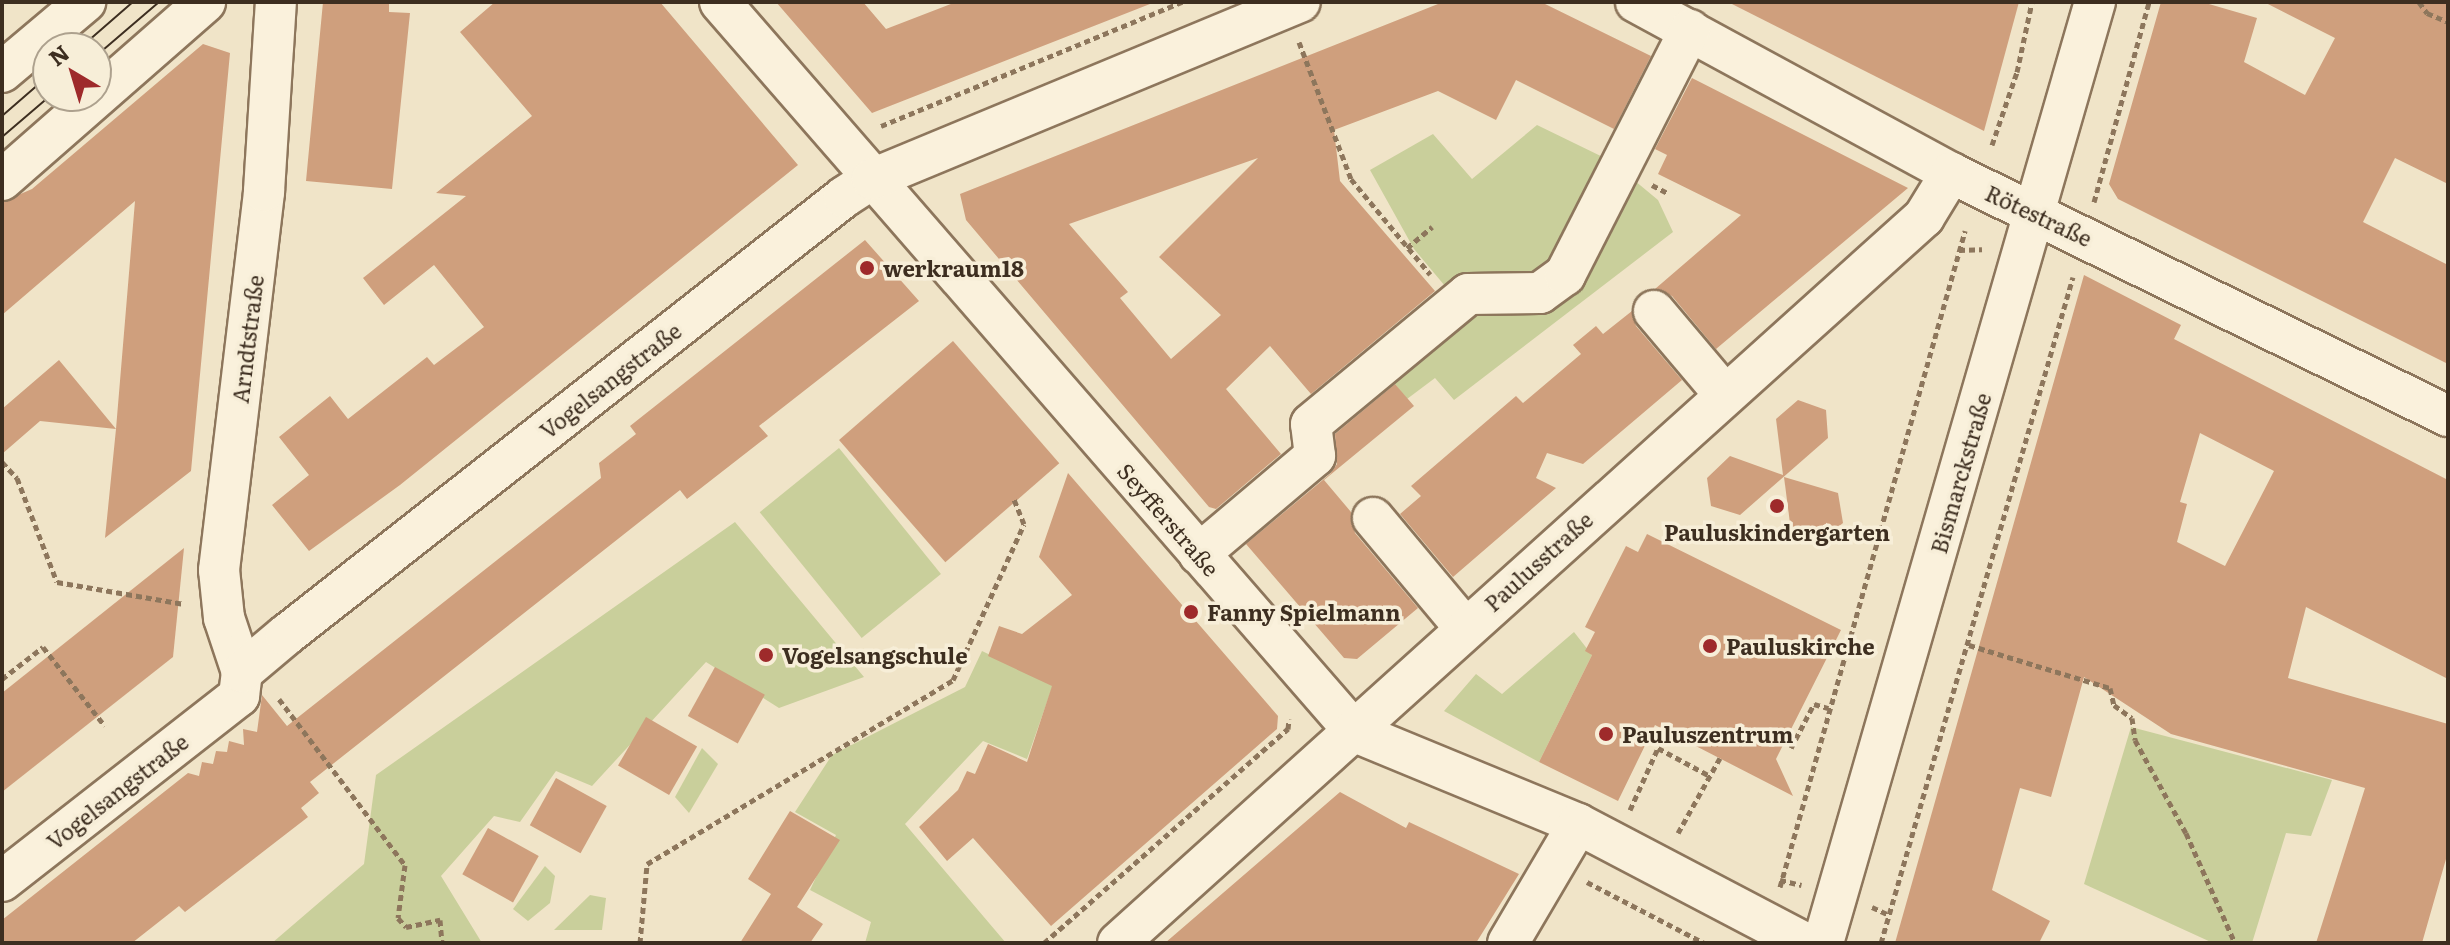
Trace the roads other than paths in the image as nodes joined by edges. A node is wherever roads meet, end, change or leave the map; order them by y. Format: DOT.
graph roads {
  1 [pos="85,2"];
  2 [pos="205,2"];
  3 [pos="276,2"];
  4 [pos="720,2"];
  5 [pos="1636,2"];
  6 [pos="2095,2"];
  7 [pos="1293,5"];
  8 [pos="1690,30"];
  9 [pos="2,72"];
  10 [pos="1951,173"];
  11 [pos="872,179"];
  12 [pos="2,180"];
  13 [pos="2036,212"];
  14 [pos="1654,311"];
  15 [pos="1725,395"];
  16 [pos="2448,416"];
  17 [pos="1373,518"];
  18 [pos="1199,554"];
  19 [pos="1464,627"];
  20 [pos="242,672"];
  21 [pos="1355,732"];
  22 [pos="1578,824"];
  23 [pos="2,881"];
  24 [pos="1118,943"];
  25 [pos="1508,943"];
  26 [pos="1805,943"];
  27 [pos="1823,943"];
  1 -- 9 [label="street"];
  2 -- 12 [label="street"];
  3 -- 20 [label="street, Arndtstraße"];
  4 -- 11 [label="street, Seyfferstraße"];
  5 -- 8 [label="street, Rötestraße"];
  6 -- 13 [label="street, Bismarckstraße"];
  7 -- 11 [label="street, Vogelsangstraße"];
  8 -- 10 [label="street, Rötestraße"];
  8 -- 18 [label="street"];
  10 -- 13 [label="street, Rötestraße"];
  10 -- 15 [label="street, Paulusstraße"];
  11 -- 18 [label="street, Seyfferstraße"];
  11 -- 20 [label="street, Vogelsangstraße"];
  13 -- 16 [label="street, Rötestraße"];
  13 -- 27 [label="street, Bismarckstraße"];
  14 -- 15 [label="street"];
  15 -- 19 [label="street, Paulusstraße"];
  17 -- 19 [label="street"];
  18 -- 21 [label="street, Seyfferstraße"];
  19 -- 21 [label="street, Paulusstraße"];
  20 -- 23 [label="street, Vogelsangstraße"];
  21 -- 22 [label="street, Seyfferstraße"];
  21 -- 24 [label="street, Paulusstraße"];
  22 -- 25 [label="street"];
  22 -- 26 [label="street, Seyfferstraße"];
}
